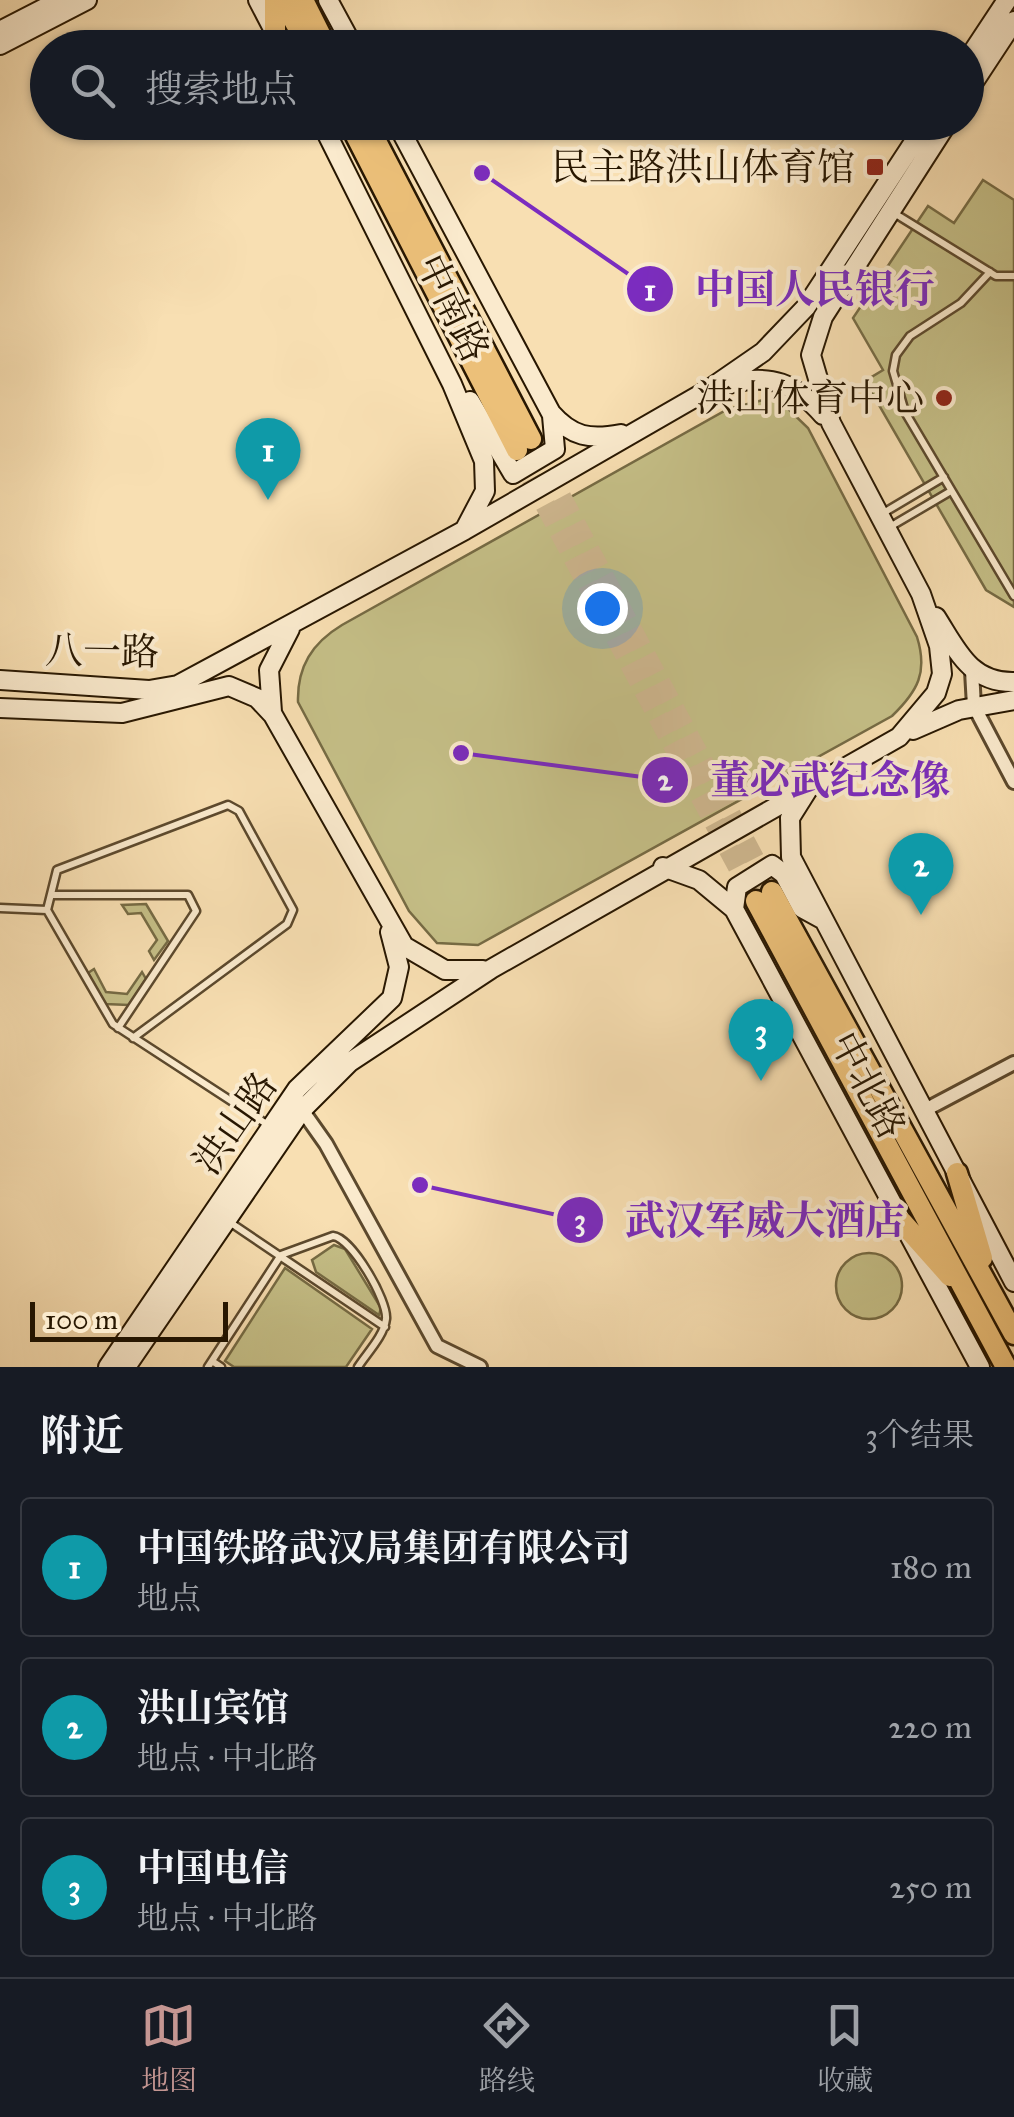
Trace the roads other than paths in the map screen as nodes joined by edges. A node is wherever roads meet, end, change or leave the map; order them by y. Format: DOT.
graph roads {
  1 [pos="60,0"];
  2 [pos="87,0"];
  3 [pos="258,0"];
  4 [pos="279,0"];
  5 [pos="303,0"];
  6 [pos="328,0"];
  7 [pos="1007,0"];
  8 [pos="1014,21"];
  9 [pos="274,30"];
  10 [pos="279,30"];
  11 [pos="298,30"];
  12 [pos="318,30"];
  13 [pos="344,30"];
  14 [pos="0,31"];
  15 [pos="984,35"];
  16 [pos="0,45"];
  17 [pos="984,67"];
  18 [pos="330,140"];
  19 [pos="359,140"];
  20 [pos="375,140"];
  21 [pos="406,140"];
  22 [pos="916,140"];
  23 [pos="936,140"];
  24 [pos="890,210"];
  25 [pos="990,272"];
  26 [pos="1014,276"];
  27 [pos="815,312"];
  28 [pos="452,384"];
  29 [pos="708,390"];
  30 [pos="551,413"];
  31 [pos="830,423"];
  32 [pos="636,432"];
  33 [pos="944,478"];
  34 [pos="952,491"];
  35 [pos="883,522"];
  36 [pos="465,530"];
  37 [pos="921,594"];
  38 [pos="1014,596"];
  39 [pos="293,624"];
  40 [pos="972,671"];
  41 [pos="0,680"];
  42 [pos="1014,682"];
  43 [pos="1014,700"];
  44 [pos="974,706"];
  45 [pos="0,708"];
  46 [pos="273,715"];
  47 [pos="899,736"];
  48 [pos="1014,782"];
  49 [pos="810,786"];
  50 [pos="664,868"];
  51 [pos="51,896"];
  52 [pos="764,897"];
  53 [pos="0,908"];
  54 [pos="47,910"];
  55 [pos="734,910"];
  56 [pos="824,920"];
  57 [pos="388,922"];
  58 [pos="491,969"];
  59 [pos="118,1028"];
  60 [pos="134,1038"];
  61 [pos="1014,1063"];
  62 [pos="302,1110"];
  63 [pos="926,1110"];
  64 [pos="271,1127"];
  65 [pos="957,1173"];
  66 [pos="227,1221"];
  67 [pos="902,1222"];
  68 [pos="281,1255"];
  69 [pos="1014,1282"];
  70 [pos="983,1299"];
  71 [pos="384,1326"];
  72 [pos="1014,1334"];
  73 [pos="210,1364"];
  74 [pos="108,1367"];
  75 [pos="126,1367"];
  76 [pos="220,1367"];
  77 [pos="358,1367"];
  78 [pos="480,1367"];
  79 [pos="980,1367"];
  80 [pos="1006,1367"];
  1 -- 14 [label="main road"];
  2 -- 16 [label="main road"];
  3 -- 9 [label="main road"];
  4 -- 10 [label="main road"];
  4 -- 11 [label="main road"];
  5 -- 12 [label="main road"];
  6 -- 13 [label="main road"];
  7 -- 15 [label="main road"];
  8 -- 17 [label="main road"];
  18 -- 28 [label="main road, 中南路"];
  19 -- 20 [label="main road, 中南路"];
  21 -- 30 [label="main road, 中南路"];
  22 -- 27 [label="main road"];
  23 -- 24 [label="main road"];
  24 -- 25 [label="lane"];
  24 -- 27 [label="main road"];
  25 -- 26 [label="lane"];
  25 -- 33 [label="lane"];
  27 -- 29 [label="main road"];
  27 -- 31 [label="main road"];
  28 -- 30 [label="main road"];
  28 -- 36 [label="main road, 中南路"];
  29 -- 31 [label="main road"];
  29 -- 32 [label="main road, 八一路"];
  30 -- 32 [label="main road"];
  31 -- 35 [label="main road"];
  32 -- 36 [label="main road, 八一路"];
  33 -- 34 [label="lane"];
  33 -- 35 [label="lane"];
  34 -- 35 [label="lane"];
  34 -- 38 [label="lane"];
  35 -- 37 [label="main road"];
  36 -- 39 [label="main road, 八一路"];
  37 -- 40 [label="main road"];
  37 -- 47 [label="main road"];
  39 -- 41 [label="main road, 八一路"];
  39 -- 46 [label="main road"];
  40 -- 42 [label="main road"];
  40 -- 44 [label="street"];
  43 -- 44 [label="main road"];
  44 -- 47 [label="main road"];
  44 -- 48 [label="street"];
  45 -- 46 [label="main road"];
  46 -- 57 [label="main road"];
  47 -- 49 [label="main road, 洪山路"];
  49 -- 50 [label="main road, 洪山路"];
  49 -- 56 [label="main road, 中北路"];
  50 -- 55 [label="main road, 中北路"];
  50 -- 58 [label="main road, 洪山路"];
  51 -- 54 [label="lane"];
  51 -- 59 [label="lane"];
  51 -- 60 [label="lane"];
  52 -- 70 [label="main road, 中北路"];
  53 -- 54 [label="lane"];
  54 -- 59 [label="lane"];
  55 -- 56 [label="main road"];
  55 -- 67 [label="main road, 中北路"];
  56 -- 63 [label="main road, 中北路"];
  57 -- 58 [label="main road"];
  57 -- 64 [label="main road, 洪山路"];
  58 -- 62 [label="main road, 洪山路"];
  59 -- 60 [label="lane"];
  60 -- 64 [label="lane"];
  61 -- 63 [label="street"];
  62 -- 66 [label="main road, 洪山路"];
  62 -- 78 [label="street"];
  63 -- 65 [label="main road, 中北路"];
  64 -- 74 [label="main road, 洪山路"];
  65 -- 69 [label="main road, 中北路"];
  65 -- 70 [label="main road"];
  66 -- 68 [label="lane"];
  66 -- 75 [label="main road, 洪山路"];
  67 -- 70 [label="main road"];
  67 -- 79 [label="main road, 中北路"];
  68 -- 71 [label="lane"];
  68 -- 71 [label="lane"];
  68 -- 73 [label="lane"];
  70 -- 72 [label="main road, 中北路"];
  70 -- 80 [label="main road, 中北路"];
  71 -- 77 [label="lane"];
  73 -- 76 [label="lane"];
}
